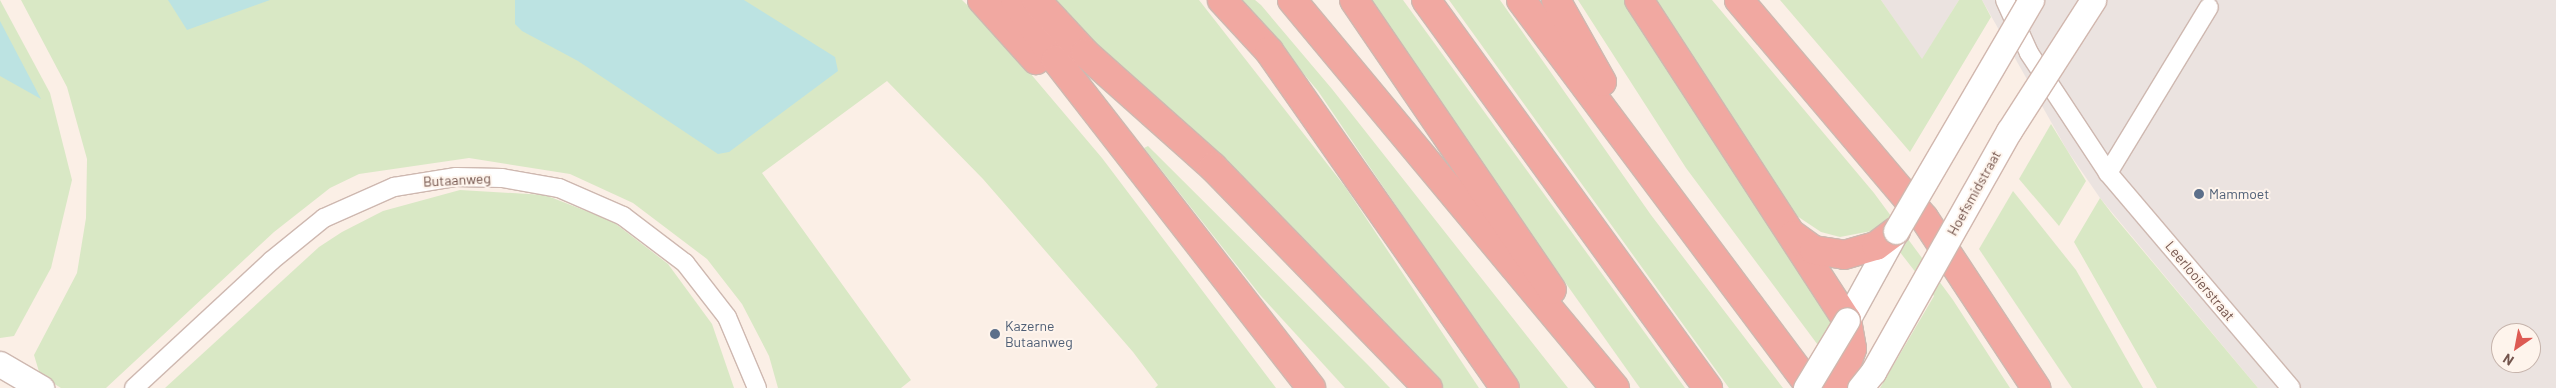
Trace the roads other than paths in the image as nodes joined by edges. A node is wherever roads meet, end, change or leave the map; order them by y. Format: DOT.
graph roads {
  1 [pos="982,0"];
  2 [pos="1015,0"];
  3 [pos="1036,0"];
  4 [pos="1222,0"];
  5 [pos="1292,0"];
  6 [pos="1354,0"];
  7 [pos="1426,0"];
  8 [pos="1521,0"];
  9 [pos="1556,0"];
  10 [pos="1639,0"];
  11 [pos="1739,0"];
  12 [pos="2006,0"];
  13 [pos="2031,0"];
  14 [pos="2092,0"];
  15 [pos="2209,7"];
  16 [pos="2108,173"];
  17 [pos="1659,180"];
  18 [pos="1784,228"];
  19 [pos="1896,231"];
  20 [pos="1201,246"];
  21 [pos="1847,320"];
  22 [pos="0,364"];
  23 [pos="41,388"];
  24 [pos="134,388"];
  25 [pos="757,388"];
  26 [pos="1311,388"];
  27 [pos="1428,388"];
  28 [pos="1505,388"];
  29 [pos="1614,388"];
  30 [pos="1619,388"];
  31 [pos="1708,388"];
  32 [pos="1806,388"];
  33 [pos="1811,388"];
  34 [pos="1838,388"];
  35 [pos="1860,388"];
  36 [pos="2036,388"];
  37 [pos="2291,388"];
  1 -- 20 [label="highway"];
  2 -- 20 [label="highway"];
  3 -- 27 [label="highway"];
  4 -- 28 [label="highway"];
  5 -- 29 [label="highway"];
  6 -- 30 [label="highway"];
  7 -- 31 [label="highway"];
  8 -- 17 [label="highway"];
  9 -- 17 [label="highway"];
  10 -- 18 [label="highway"];
  11 -- 36 [label="highway"];
  12 -- 16 [label="street, Leerlooierstraat"];
  13 -- 19 [label="street, bridge"];
  14 -- 35 [label="street, Hoefsmidstraat, bridge"];
  15 -- 16 [label="street"];
  16 -- 37 [label="street, Leerlooierstraat"];
  17 -- 33 [label="highway"];
  18 -- 19 [label="highway"];
  18 -- 21 [label="highway"];
  19 -- 21 [label="street"];
  20 -- 26 [label="highway"];
  21 -- 32 [label="street, bridge"];
  21 -- 34 [label="highway"];
  22 -- 23 [label="street"];
  24 -- 25 [label="street, Butaanweg"];
}
